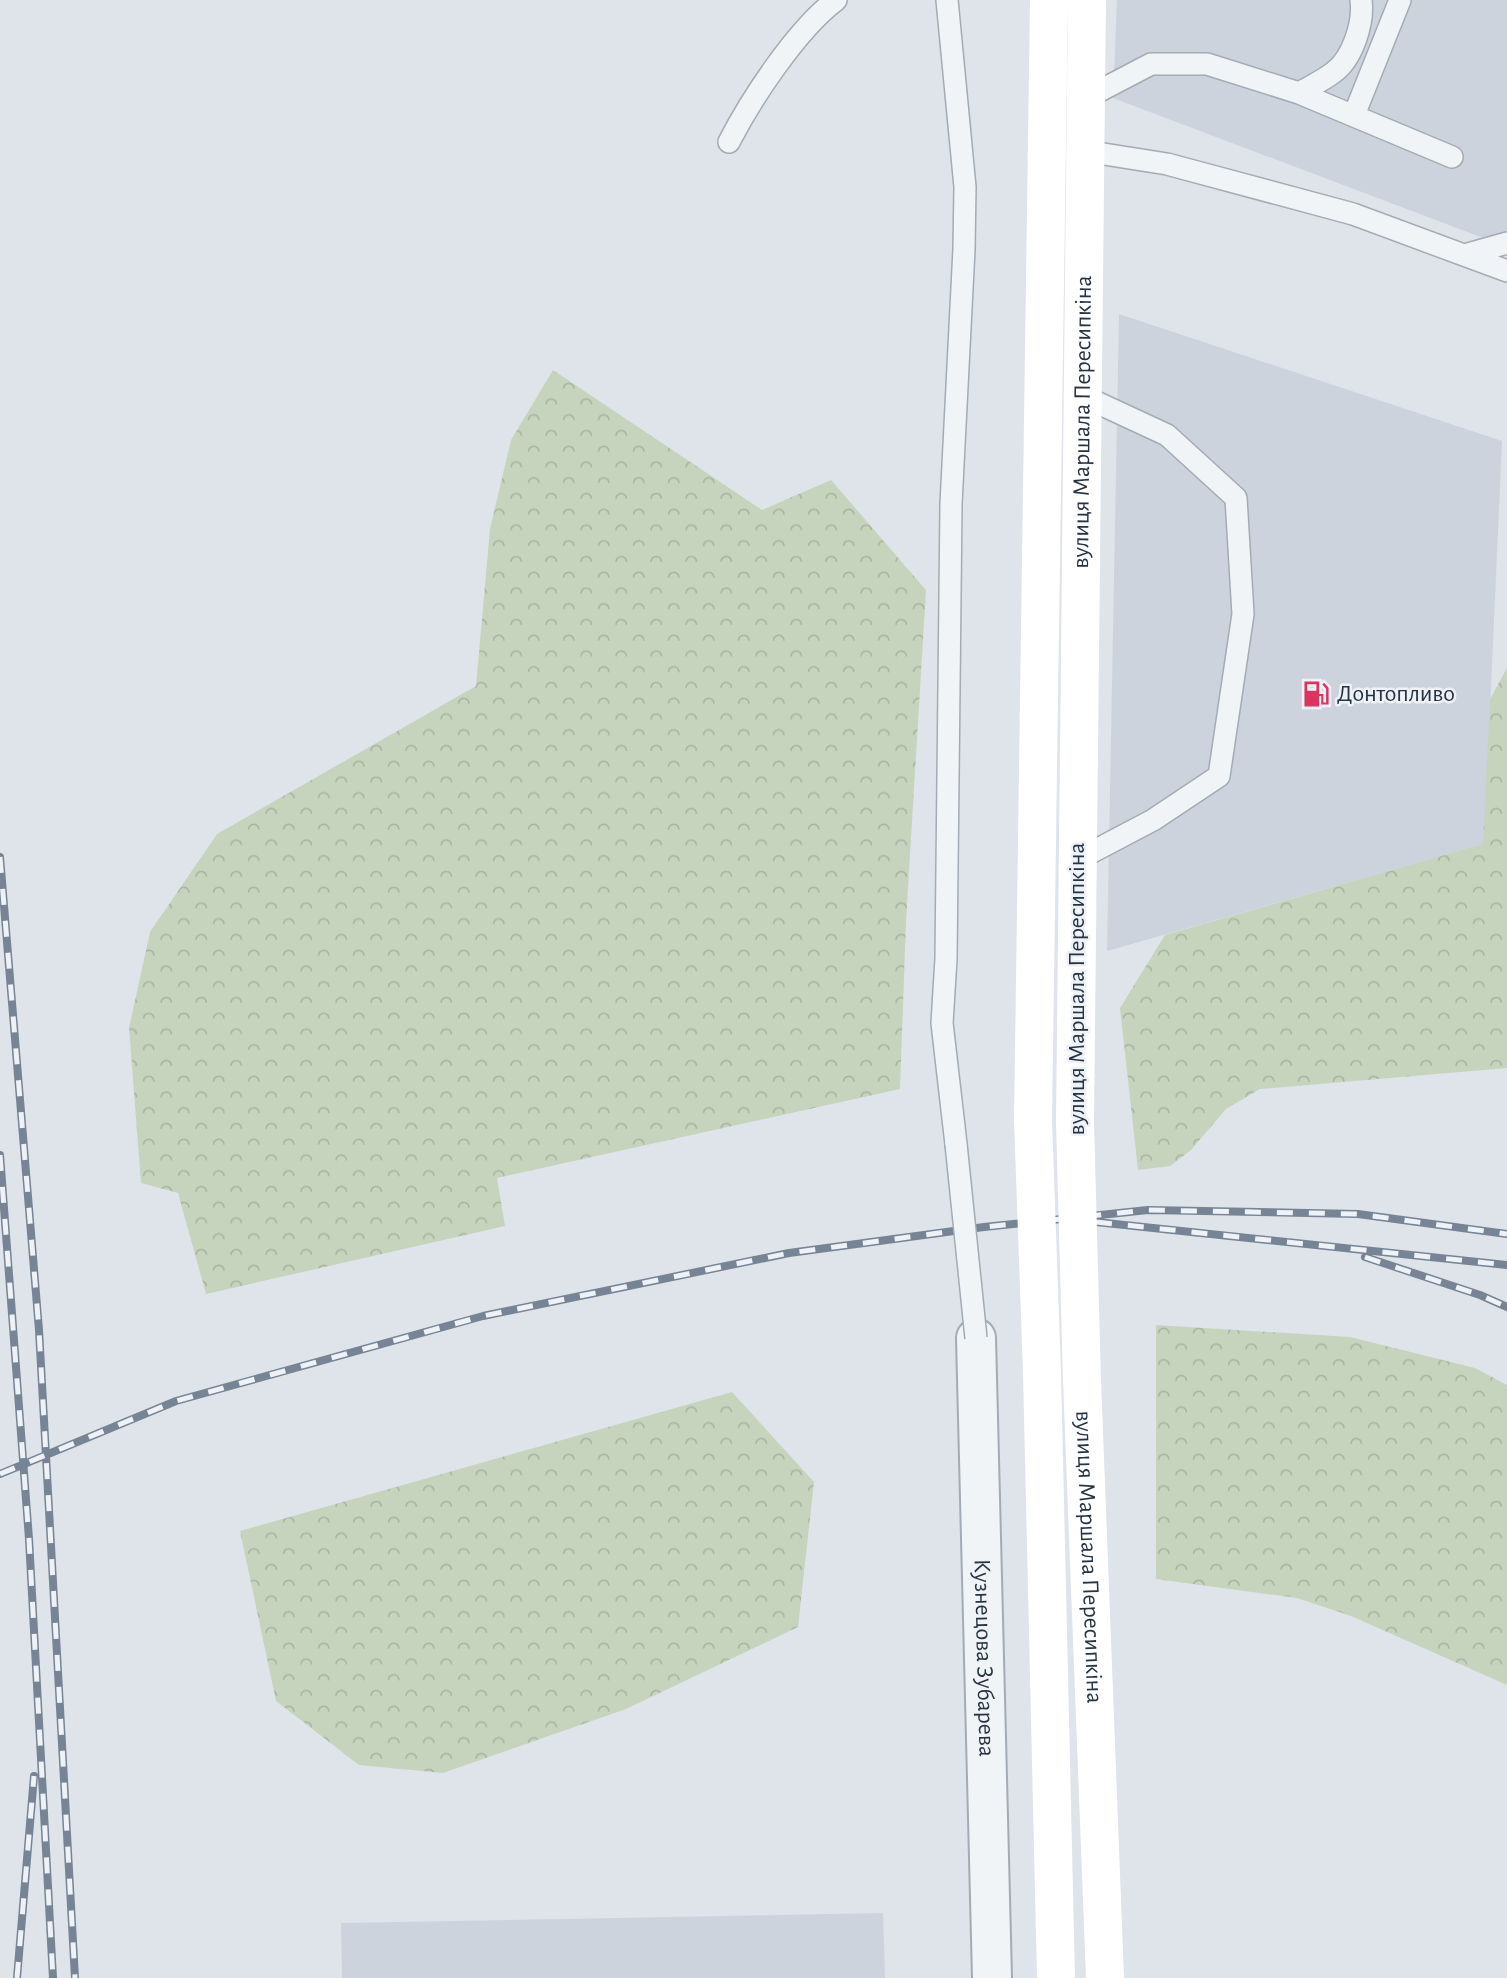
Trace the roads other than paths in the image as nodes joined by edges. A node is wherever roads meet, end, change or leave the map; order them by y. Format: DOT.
graph roads {
  1 [pos="836,0"];
  2 [pos="947,0"];
  3 [pos="1049,0"];
  4 [pos="1087,0"];
  5 [pos="1361,0"];
  6 [pos="1400,0"];
  7 [pos="1299,93"];
  8 [pos="1086,98"];
  9 [pos="1354,115"];
  10 [pos="729,142"];
  11 [pos="1086,151"];
  12 [pos="1452,157"];
  13 [pos="1507,243"];
  14 [pos="1464,255"];
  15 [pos="1507,271"];
  16 [pos="1083,396"];
  17 [pos="1077,860"];
  18 [pos="976,1338"];
  19 [pos="992,1978"];
  20 [pos="1056,1978"];
  21 [pos="1105,1978"];
  1 -- 10 [label="lane"];
  2 -- 18 [label="lane, bridge"];
  3 -- 20 [label="main road, вулиця Маршала Пересипкіна, bridge"];
  4 -- 8 [label="main road, вулиця Маршала Пересипкіна"];
  5 -- 7 [label="lane"];
  6 -- 9 [label="lane"];
  7 -- 8 [label="lane"];
  7 -- 9 [label="lane"];
  8 -- 11 [label="main road, вулиця Маршала Пересипкіна"];
  9 -- 12 [label="lane"];
  11 -- 14 [label="lane"];
  11 -- 16 [label="main road, вулиця Маршала Пересипкіна"];
  13 -- 14 [label="lane"];
  14 -- 15 [label="lane"];
  16 -- 17 [label="main road, вулиця Маршала Пересипкіна"];
  16 -- 17 [label="lane"];
  17 -- 21 [label="main road, вулиця Маршала Пересипкіна, bridge"];
  18 -- 19 [label="street, Кузнецова Зубарева"];
}
